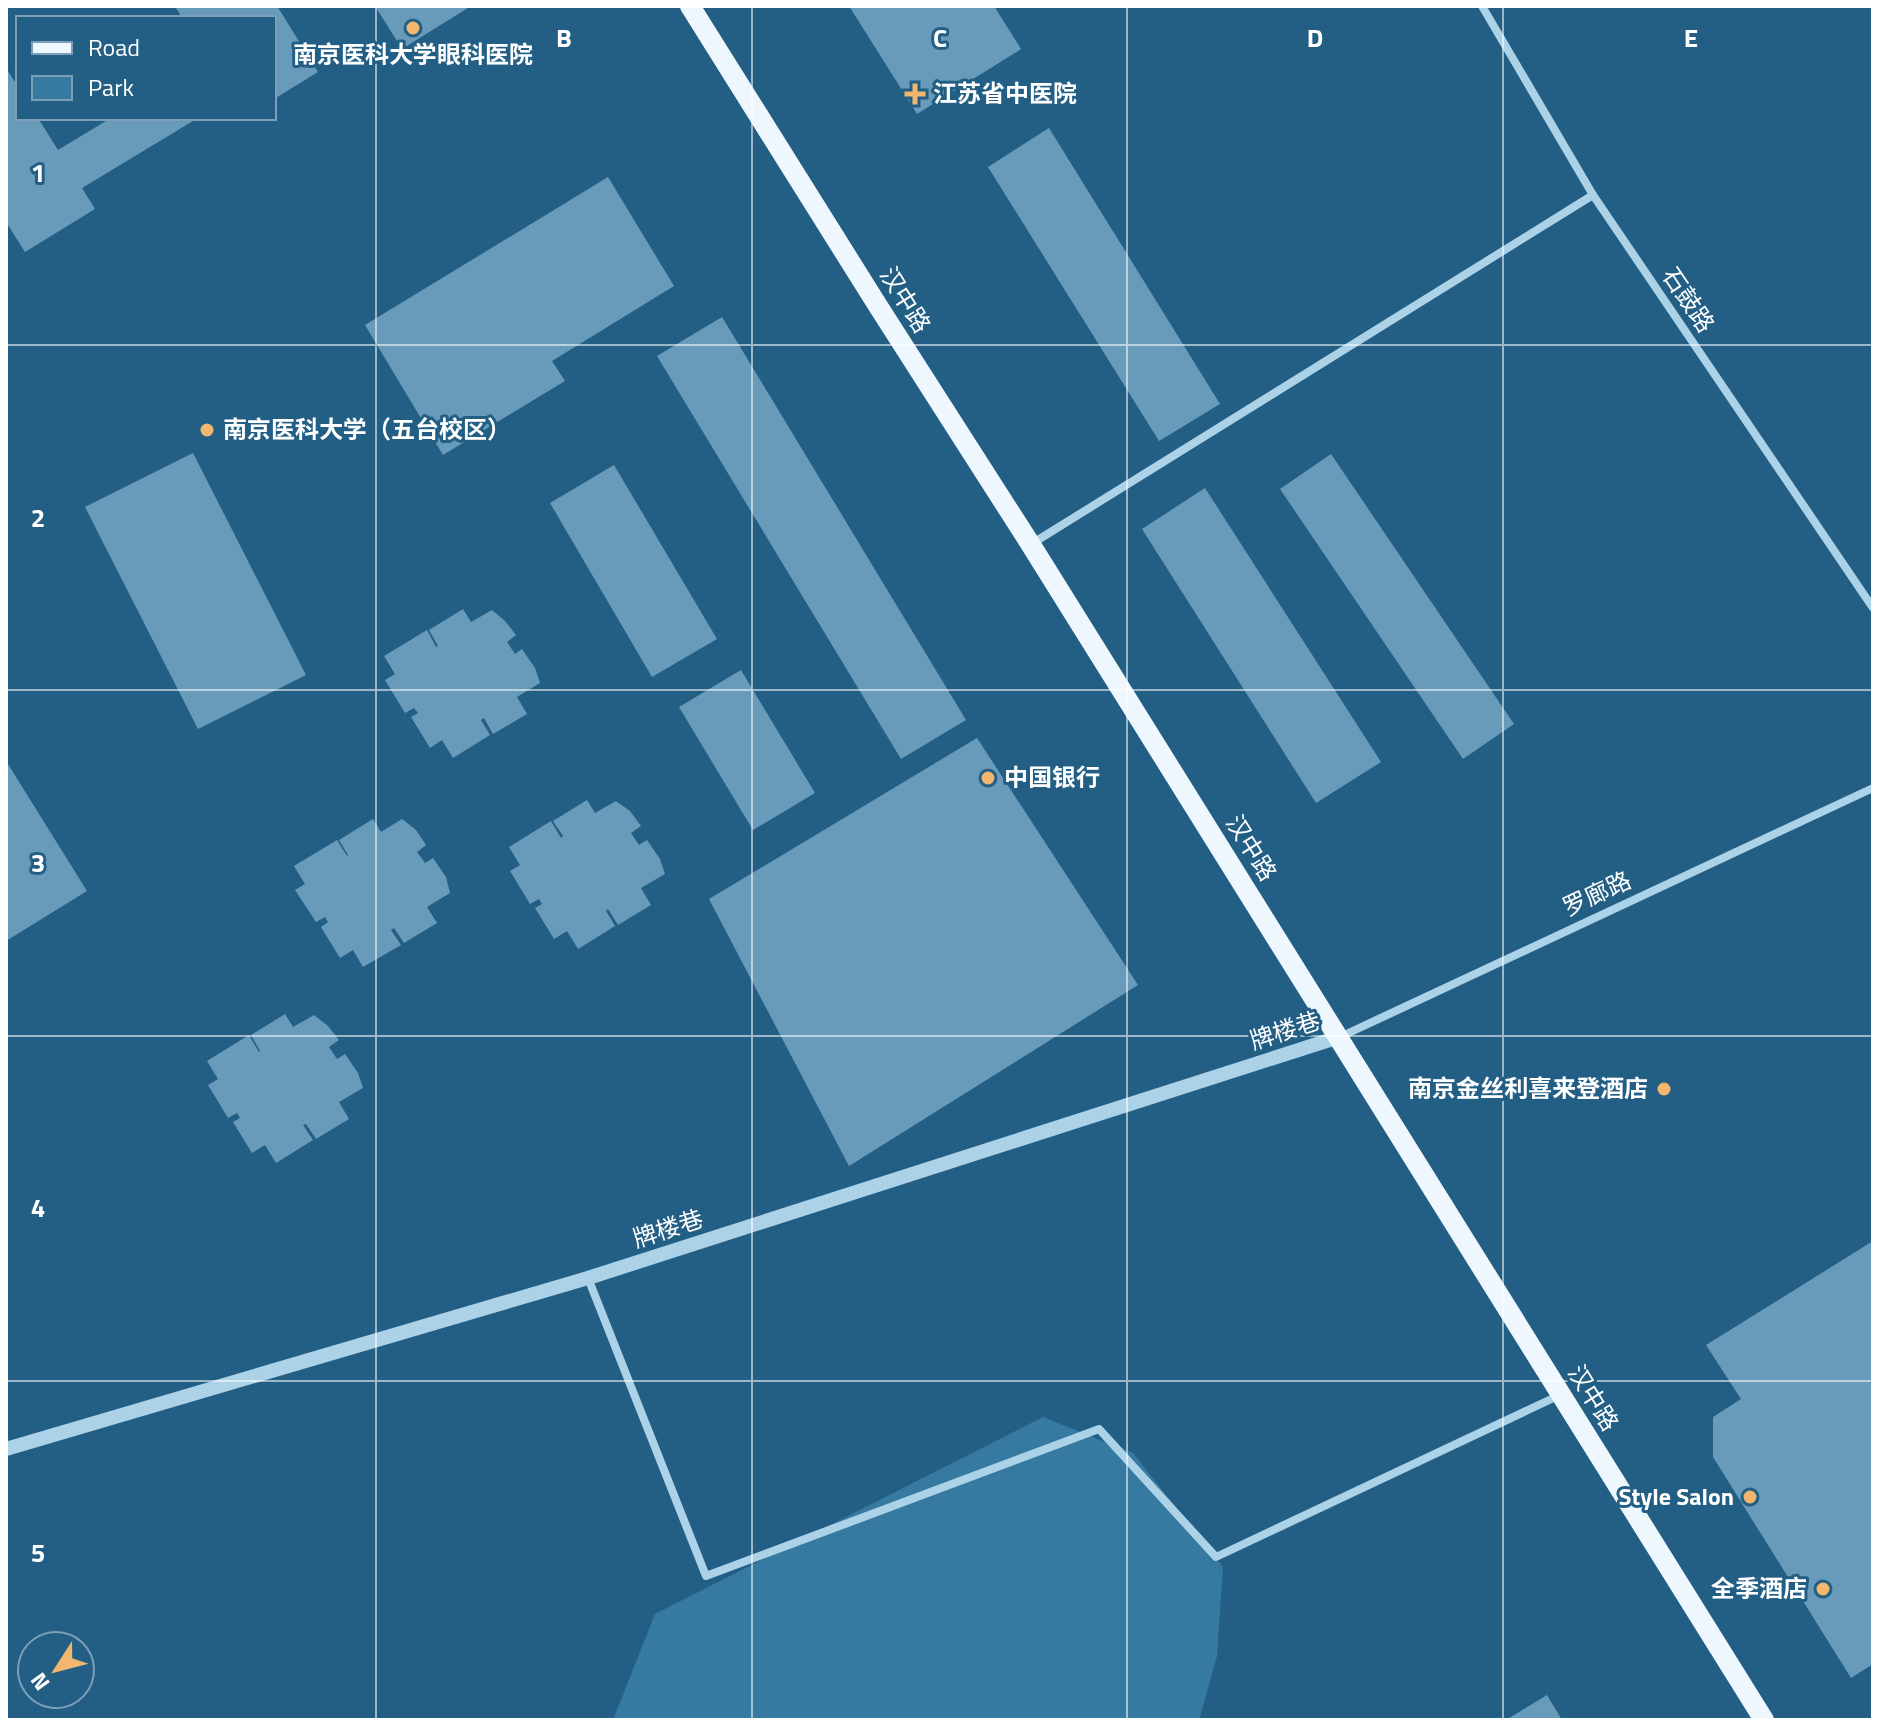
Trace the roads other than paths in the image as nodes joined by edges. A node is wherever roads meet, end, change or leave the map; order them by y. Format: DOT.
graph roads {
  1 [pos="690,6"];
  2 [pos="1482,6"];
  3 [pos="1593,195"];
  4 [pos="1031,545"];
  5 [pos="1873,608"];
  6 [pos="1873,788"];
  7 [pos="1339,1037"];
  8 [pos="588,1278"];
  9 [pos="1561,1395"];
  10 [pos="6,1449"];
  11 [pos="1764,1720"];
  1 -- 4 [label="main road, 汉中路"];
  2 -- 3 [label="street, 石鼓路"];
  3 -- 4 [label="street"];
  3 -- 5 [label="street, 石鼓路"];
  4 -- 7 [label="main road, 汉中路"];
  6 -- 7 [label="street, 罗廊路"];
  7 -- 8 [label="street, 牌楼巷"];
  7 -- 9 [label="main road, 汉中路"];
  8 -- 9 [label="street"];
  8 -- 10 [label="street, 牌楼巷"];
  9 -- 11 [label="main road, 汉中路"];
}
